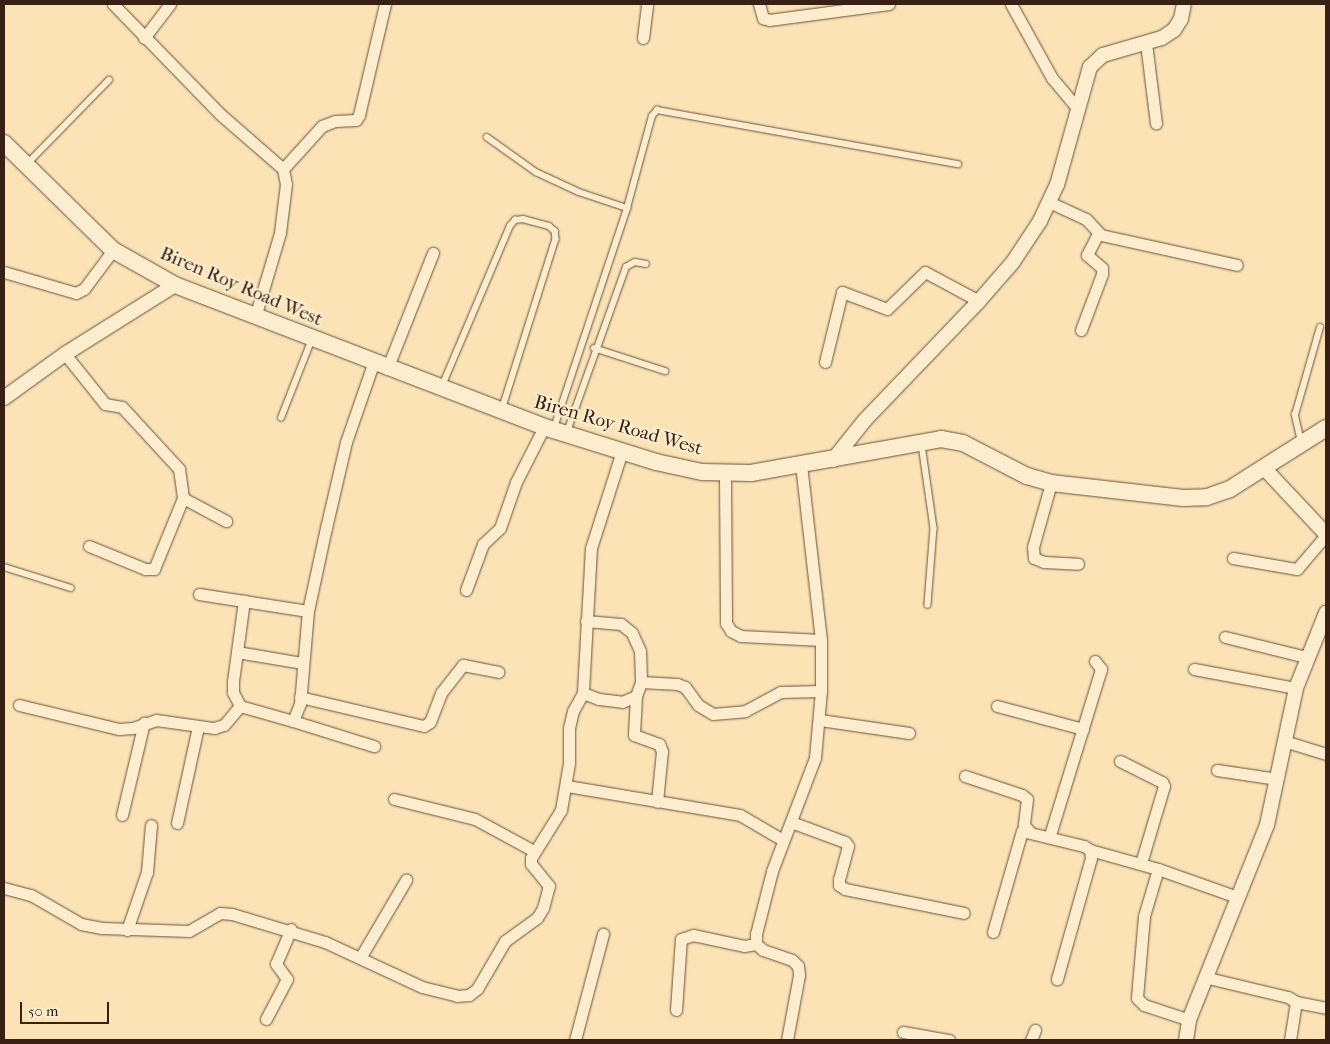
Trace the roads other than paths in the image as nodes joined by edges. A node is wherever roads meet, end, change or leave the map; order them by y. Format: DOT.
graph roads {
  1 [pos="113,4"];
  2 [pos="170,4"];
  3 [pos="385,4"];
  4 [pos="647,4"];
  5 [pos="760,4"];
  6 [pos="889,4"];
  7 [pos="1011,4"];
  8 [pos="1184,4"];
  9 [pos="144,38"];
  10 [pos="643,38"];
  11 [pos="1146,43"];
  12 [pos="109,80"];
  13 [pos="1076,108"];
  14 [pos="1156,123"];
  15 [pos="487,137"];
  16 [pos="4,143"];
  17 [pos="958,164"];
  18 [pos="27,165"];
  19 [pos="283,169"];
  20 [pos="1050,202"];
  21 [pos="627,208"];
  22 [pos="1098,233"];
  23 [pos="113,250"];
  24 [pos="433,253"];
  25 [pos="646,264"];
  26 [pos="1237,265"];
  27 [pos="4,272"];
  28 [pos="175,285"];
  29 [pos="979,301"];
  30 [pos="255,317"];
  31 [pos="1320,327"];
  32 [pos="1081,330"];
  33 [pos="312,339"];
  34 [pos="594,348"];
  35 [pos="65,354"];
  36 [pos="824,362"];
  37 [pos="380,366"];
  38 [pos="665,371"];
  39 [pos="441,388"];
  40 [pos="4,398"];
  41 [pos="502,411"];
  42 [pos="281,418"];
  43 [pos="1326,428"];
  44 [pos="555,430"];
  45 [pos="922,440"];
  46 [pos="1301,442"];
  47 [pos="622,452"];
  48 [pos="833,460"];
  49 [pos="802,465"];
  50 [pos="1264,468"];
  51 [pos="725,475"];
  52 [pos="1051,483"];
  53 [pos="184,498"];
  54 [pos="226,521"];
  55 [pos="1326,534"];
  56 [pos="90,546"];
  57 [pos="1233,558"];
  58 [pos="1078,564"];
  59 [pos="4,567"];
  60 [pos="71,588"];
  61 [pos="466,590"];
  62 [pos="199,594"];
  63 [pos="244,601"];
  64 [pos="928,605"];
  65 [pos="308,612"];
  66 [pos="1326,613"];
  67 [pos="586,621"];
  68 [pos="1321,633"];
  69 [pos="1224,637"];
  70 [pos="821,640"];
  71 [pos="237,652"];
  72 [pos="1306,657"];
  73 [pos="1095,660"];
  74 [pos="302,663"];
  75 [pos="1194,669"];
  76 [pos="498,672"];
  77 [pos="642,682"];
  78 [pos="1296,688"];
  79 [pos="821,691"];
  80 [pos="583,693"];
  81 [pos="636,696"];
  82 [pos="300,697"];
  83 [pos="20,705"];
  84 [pos="240,706"];
  85 [pos="997,706"];
  86 [pos="820,720"];
  87 [pos="293,721"];
  88 [pos="144,723"];
  89 [pos="198,727"];
  90 [pos="1083,729"];
  91 [pos="909,733"];
  92 [pos="1284,741"];
  93 [pos="374,746"];
  94 [pos="1326,754"];
  95 [pos="1120,761"];
  96 [pos="1217,770"];
  97 [pos="965,776"];
  98 [pos="1277,779"];
  99 [pos="567,786"];
  100 [pos="394,799"];
  101 [pos="657,802"];
  102 [pos="122,815"];
  103 [pos="791,822"];
  104 [pos="177,823"];
  105 [pos="151,825"];
  106 [pos="1029,830"];
  107 [pos="1050,836"];
  108 [pos="783,840"];
  109 [pos="1090,850"];
  110 [pos="534,851"];
  111 [pos="1141,863"];
  112 [pos="1158,868"];
  113 [pos="406,880"];
  114 [pos="4,888"];
  115 [pos="1237,898"];
  116 [pos="964,913"];
  117 [pos="291,929"];
  118 [pos="127,930"];
  119 [pos="993,932"];
  120 [pos="603,934"];
  121 [pos="756,944"];
  122 [pos="360,958"];
  123 [pos="1208,978"];
  124 [pos="1057,979"];
  125 [pos="1296,1002"];
  126 [pos="1326,1008"];
  127 [pos="676,1010"];
  128 [pos="266,1020"];
  129 [pos="1189,1020"];
  130 [pos="903,1032"];
  131 [pos="574,1040"];
  132 [pos="787,1040"];
  133 [pos="949,1040"];
  134 [pos="1186,1040"];
  135 [pos="1290,1040"];
  1 -- 9 [label="street"];
  2 -- 9 [label="street"];
  3 -- 19 [label="street"];
  4 -- 10 [label="street"];
  5 -- 6 [label="street"];
  7 -- 13 [label="street"];
  8 -- 11 [label="street"];
  9 -- 19 [label="street"];
  11 -- 13 [label="street"];
  11 -- 14 [label="street"];
  12 -- 18 [label="lane"];
  13 -- 20 [label="street"];
  15 -- 21 [label="lane"];
  16 -- 18 [label="main road, Biren Roy Road West"];
  17 -- 21 [label="lane"];
  18 -- 23 [label="main road, Biren Roy Road West"];
  19 -- 30 [label="street"];
  20 -- 22 [label="street"];
  20 -- 29 [label="street"];
  21 -- 44 [label="lane"];
  22 -- 26 [label="street"];
  22 -- 32 [label="street"];
  23 -- 27 [label="street"];
  23 -- 28 [label="main road, Biren Roy Road West"];
  24 -- 37 [label="street"];
  25 -- 34 [label="lane"];
  28 -- 30 [label="main road, Biren Roy Road West"];
  28 -- 35 [label="street"];
  29 -- 36 [label="street"];
  29 -- 48 [label="street"];
  30 -- 33 [label="main road, Biren Roy Road West"];
  31 -- 46 [label="lane"];
  33 -- 37 [label="main road, Biren Roy Road West"];
  33 -- 42 [label="lane"];
  34 -- 38 [label="lane"];
  34 -- 44 [label="lane"];
  35 -- 40 [label="street"];
  35 -- 53 [label="street"];
  37 -- 39 [label="main road, Biren Roy Road West"];
  37 -- 65 [label="street"];
  39 -- 41 [label="main road, Biren Roy Road West"];
  39 -- 41 [label="lane"];
  41 -- 44 [label="main road, Biren Roy Road West"];
  43 -- 46 [label="main road, Biren Roy Road West"];
  44 -- 47 [label="main road, Biren Roy Road West"];
  44 -- 61 [label="street"];
  45 -- 48 [label="main road, Biren Roy Road West"];
  45 -- 52 [label="main road, Biren Roy Road West"];
  45 -- 64 [label="lane"];
  46 -- 50 [label="main road, Biren Roy Road West"];
  47 -- 51 [label="main road, Biren Roy Road West"];
  47 -- 67 [label="street"];
  48 -- 49 [label="main road, Biren Roy Road West"];
  49 -- 51 [label="main road, Biren Roy Road West"];
  49 -- 70 [label="street"];
  50 -- 52 [label="main road, Biren Roy Road West"];
  50 -- 55 [label="street"];
  51 -- 70 [label="street"];
  52 -- 58 [label="street"];
  53 -- 54 [label="street"];
  53 -- 56 [label="street"];
  55 -- 57 [label="street"];
  59 -- 60 [label="lane"];
  62 -- 63 [label="street"];
  63 -- 65 [label="street"];
  63 -- 71 [label="street"];
  65 -- 74 [label="street"];
  66 -- 68 [label="street"];
  67 -- 77 [label="street"];
  67 -- 80 [label="street"];
  68 -- 72 [label="street"];
  69 -- 72 [label="street"];
  70 -- 79 [label="street"];
  71 -- 74 [label="street"];
  71 -- 84 [label="street"];
  72 -- 78 [label="street"];
  73 -- 90 [label="street"];
  74 -- 82 [label="street"];
  75 -- 78 [label="street"];
  76 -- 82 [label="street"];
  77 -- 79 [label="street"];
  77 -- 81 [label="street"];
  78 -- 92 [label="street"];
  79 -- 86 [label="street"];
  80 -- 81 [label="street"];
  80 -- 99 [label="street"];
  81 -- 101 [label="street"];
  82 -- 87 [label="street"];
  83 -- 88 [label="street"];
  84 -- 87 [label="street"];
  84 -- 89 [label="street"];
  85 -- 90 [label="street"];
  86 -- 91 [label="street"];
  86 -- 103 [label="street"];
  87 -- 93 [label="street"];
  88 -- 89 [label="street"];
  88 -- 102 [label="street"];
  89 -- 104 [label="street"];
  90 -- 107 [label="street"];
  92 -- 94 [label="street"];
  92 -- 98 [label="street"];
  95 -- 111 [label="street"];
  96 -- 98 [label="street"];
  97 -- 106 [label="street"];
  98 -- 115 [label="street"];
  99 -- 101 [label="street"];
  99 -- 110 [label="street"];
  100 -- 110 [label="street"];
  101 -- 108 [label="street"];
  103 -- 108 [label="street"];
  103 -- 116 [label="street"];
  105 -- 118 [label="street"];
  106 -- 107 [label="street"];
  106 -- 119 [label="street"];
  107 -- 109 [label="street"];
  108 -- 121 [label="street"];
  109 -- 111 [label="street"];
  109 -- 124 [label="street"];
  110 -- 122 [label="street"];
  111 -- 112 [label="street"];
  112 -- 115 [label="street"];
  112 -- 129 [label="street"];
  113 -- 122 [label="street"];
  114 -- 118 [label="street"];
  115 -- 123 [label="street"];
  117 -- 118 [label="street"];
  117 -- 122 [label="street"];
  117 -- 128 [label="street"];
  120 -- 131 [label="street"];
  121 -- 127 [label="street"];
  121 -- 132 [label="street"];
  123 -- 125 [label="street"];
  123 -- 129 [label="street"];
  125 -- 126 [label="street"];
  125 -- 135 [label="street"];
  129 -- 134 [label="street"];
  130 -- 133 [label="street"];
}
